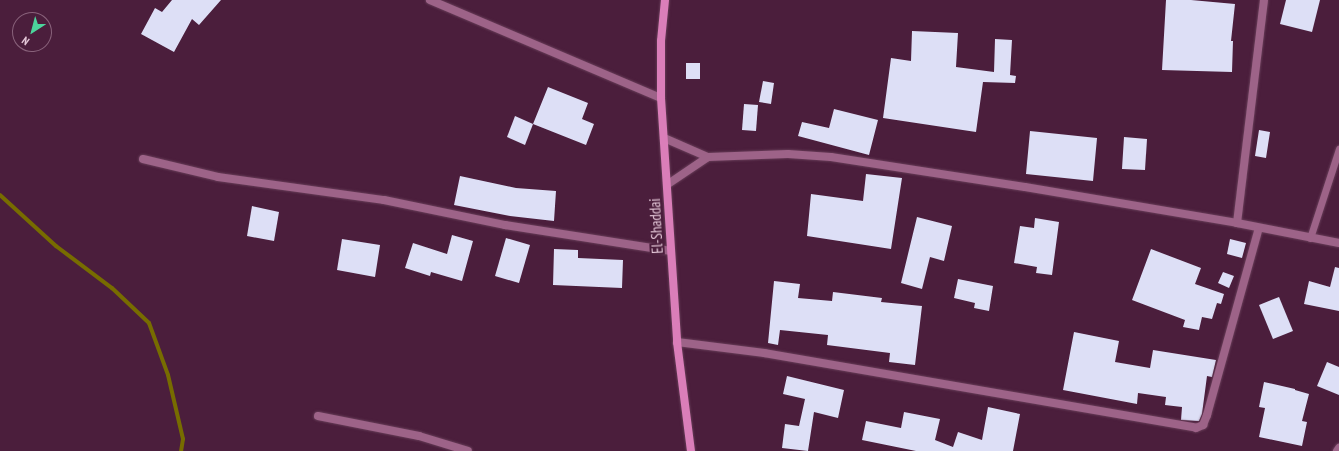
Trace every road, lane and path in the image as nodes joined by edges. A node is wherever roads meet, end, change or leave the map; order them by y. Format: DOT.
graph roads {
  1 [pos="430,0"];
  2 [pos="665,0"];
  3 [pos="1264,0"];
  4 [pos="661,98"];
  5 [pos="664,138"];
  6 [pos="1339,149"];
  7 [pos="708,157"];
  8 [pos="143,159"];
  9 [pos="668,184"];
  10 [pos="1237,223"];
  11 [pos="1259,228"];
  12 [pos="1310,238"];
  13 [pos="1339,243"];
  14 [pos="671,251"];
  15 [pos="677,342"];
  16 [pos="318,416"];
  17 [pos="1339,448"];
  18 [pos="468,451"];
  19 [pos="691,451"];
  20 [pos="1337,451"];
  1 -- 4 [label="street"];
  2 -- 4 [label="street, El-Shaddai"];
  3 -- 10 [label="street"];
  4 -- 5 [label="street, El-Shaddai"];
  5 -- 7 [label="street"];
  5 -- 9 [label="street, El-Shaddai"];
  6 -- 12 [label="lane"];
  7 -- 9 [label="street"];
  7 -- 10 [label="street"];
  8 -- 14 [label="street"];
  9 -- 14 [label="street, El-Shaddai"];
  10 -- 11 [label="street"];
  11 -- 12 [label="street"];
  11 -- 15 [label="street"];
  12 -- 13 [label="street"];
  14 -- 15 [label="street, El-Shaddai"];
  15 -- 19 [label="street, El-Shaddai"];
  16 -- 18 [label="street"];
  17 -- 20 [label="street"];
}
